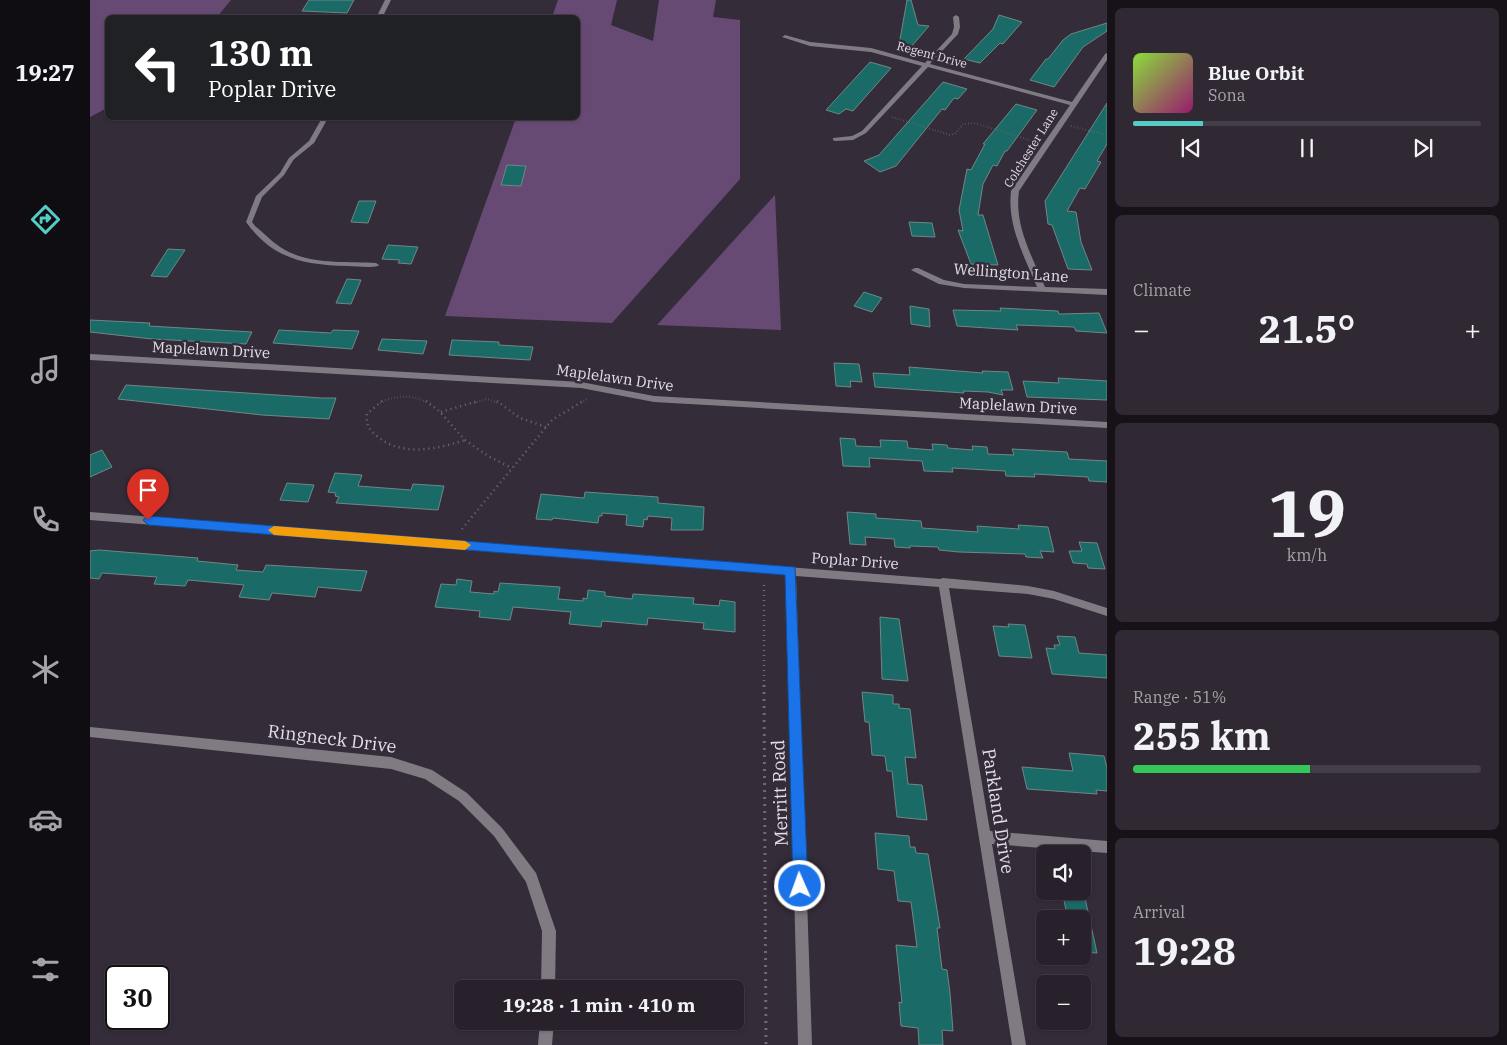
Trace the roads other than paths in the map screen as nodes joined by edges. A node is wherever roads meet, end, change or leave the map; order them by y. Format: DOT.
graph roads {
  1 [pos="388,0"];
  2 [pos="380,15"];
  3 [pos="956,16"];
  4 [pos="785,37"];
  5 [pos="1107,54"];
  6 [pos="926,65"];
  7 [pos="1072,104"];
  8 [pos="324,120"];
  9 [pos="835,139"];
  10 [pos="291,159"];
  11 [pos="376,266"];
  12 [pos="915,270"];
  13 [pos="1042,290"];
  14 [pos="1107,292"];
  15 [pos="90,357"];
  16 [pos="1107,425"];
  17 [pos="90,516"];
  18 [pos="791,571"];
  19 [pos="943,582"];
  20 [pos="1107,612"];
  21 [pos="90,732"];
  22 [pos="985,837"];
  23 [pos="1107,846"];
  24 [pos="548,980"];
  25 [pos="546,1030"];
  26 [pos="545,1045"];
  27 [pos="805,1045"];
  28 [pos="1019,1045"];
  1 -- 2 [label="street"];
  3 -- 6 [label="street"];
  4 -- 6 [label="street, Regent Drive"];
  5 -- 7 [label="street, Colchester Lane"];
  6 -- 7 [label="street, Regent Drive"];
  6 -- 9 [label="street"];
  7 -- 13 [label="street, Colchester Lane"];
  8 -- 10 [label="street"];
  10 -- 11 [label="lane"];
  12 -- 13 [label="street, Wellington Lane"];
  13 -- 14 [label="street, Wellington Lane"];
  15 -- 16 [label="street, Maplelawn Drive"];
  17 -- 18 [label="street, Poplar Drive"];
  18 -- 19 [label="street, Poplar Drive"];
  18 -- 27 [label="street, Merritt Road"];
  19 -- 20 [label="street, Poplar Drive"];
  19 -- 22 [label="street, Parkland Drive"];
  21 -- 24 [label="street, Ringneck Drive"];
  22 -- 23 [label="street"];
  22 -- 28 [label="street, Parkland Drive"];
  25 -- 26 [label="street"];
}
